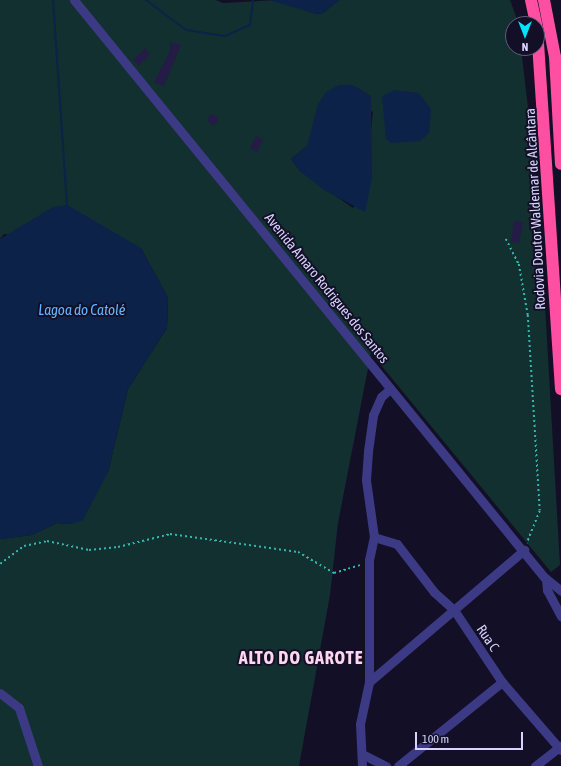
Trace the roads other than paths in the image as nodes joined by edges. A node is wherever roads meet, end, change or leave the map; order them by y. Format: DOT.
graph roads {
  1 [pos="74,0"];
  2 [pos="531,0"];
  3 [pos="544,0"];
  4 [pos="534,16"];
  5 [pos="539,56"];
  6 [pos="560,129"];
  7 [pos="561,164"];
  8 [pos="390,389"];
  9 [pos="561,389"];
  10 [pos="374,537"];
  11 [pos="524,550"];
  12 [pos="546,579"];
  13 [pos="561,591"];
  14 [pos="454,610"];
  15 [pos="561,616"];
  16 [pos="369,682"];
  17 [pos="502,682"];
  18 [pos="0,693"];
  19 [pos="560,748"];
  20 [pos="364,755"];
  21 [pos="38,766"];
  22 [pos="362,766"];
  23 [pos="386,766"];
  24 [pos="398,766"];
  25 [pos="535,766"];
  1 -- 8 [label="street, Avenida Amaro Rodrigues dos Santos"];
  2 -- 4 [label="highway"];
  3 -- 6 [label="highway, Rodovia Doutor Waldemar de Alcântara"];
  5 -- 9 [label="highway, Rodovia Doutor Waldemar de Alcântara"];
  6 -- 7 [label="highway, Rodovia Doutor Waldemar de Alcântara"];
  8 -- 10 [label="street"];
  8 -- 11 [label="street, Avenida Amaro Rodrigues dos Santos"];
  10 -- 14 [label="street, Rua C"];
  10 -- 16 [label="street"];
  11 -- 12 [label="street, Avenida Amaro Rodrigues dos Santos"];
  11 -- 14 [label="street"];
  12 -- 13 [label="street, Avenida Amaro Rodrigues dos Santos"];
  12 -- 15 [label="street"];
  14 -- 16 [label="street"];
  14 -- 17 [label="street, Rua C"];
  16 -- 20 [label="street"];
  17 -- 19 [label="street, Rua C"];
  17 -- 24 [label="street"];
  18 -- 21 [label="street"];
  19 -- 25 [label="street"];
  20 -- 22 [label="street"];
  20 -- 23 [label="street"];
}
